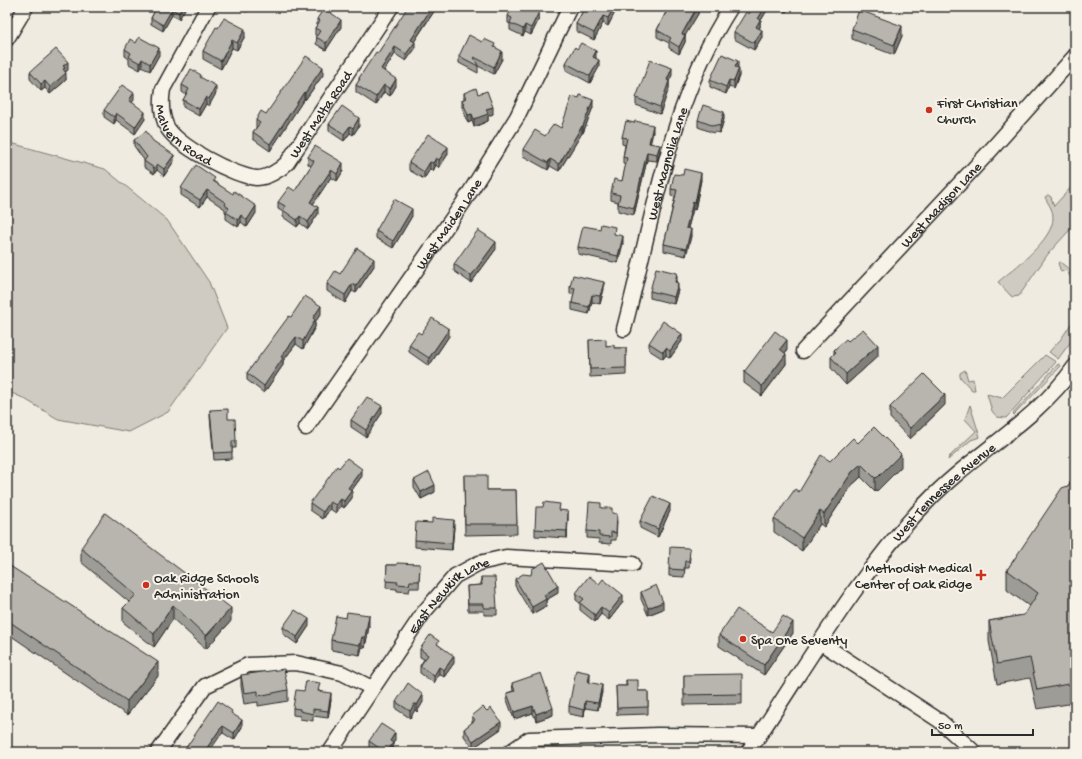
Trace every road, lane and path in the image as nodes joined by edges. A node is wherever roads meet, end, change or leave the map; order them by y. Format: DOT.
graph roads {
  1 [pos="26,7"];
  2 [pos="208,7"];
  3 [pos="391,7"];
  4 [pos="570,7"];
  5 [pos="731,7"];
  6 [pos="7,39"];
  7 [pos="1075,56"];
  8 [pos="223,169"];
  9 [pos="624,328"];
  10 [pos="803,351"];
  11 [pos="1075,366"];
  12 [pos="306,428"];
  13 [pos="633,564"];
  14 [pos="821,642"];
  15 [pos="372,688"];
  16 [pos="759,736"];
  17 [pos="158,752"];
  18 [pos="330,752"];
  19 [pos="510,752"];
  20 [pos="748,752"];
  21 [pos="974,752"];
  1 -- 6 [label="street"];
  2 -- 8 [label="street, Malvern Road"];
  3 -- 8 [label="street, West Malta Road"];
  4 -- 12 [label="street, West Maiden Lane"];
  5 -- 9 [label="street, West Magnolia Lane"];
  7 -- 10 [label="street, West Madison Lane"];
  11 -- 14 [label="street, West Tennessee Avenue"];
  13 -- 15 [label="street, East Newkirk Lane"];
  14 -- 16 [label="street, West Tennessee Avenue"];
  14 -- 21 [label="street"];
  15 -- 17 [label="street"];
  15 -- 18 [label="street, East Newkirk Lane"];
  16 -- 19 [label="street"];
  16 -- 20 [label="street, West Tennessee Avenue"];
}
